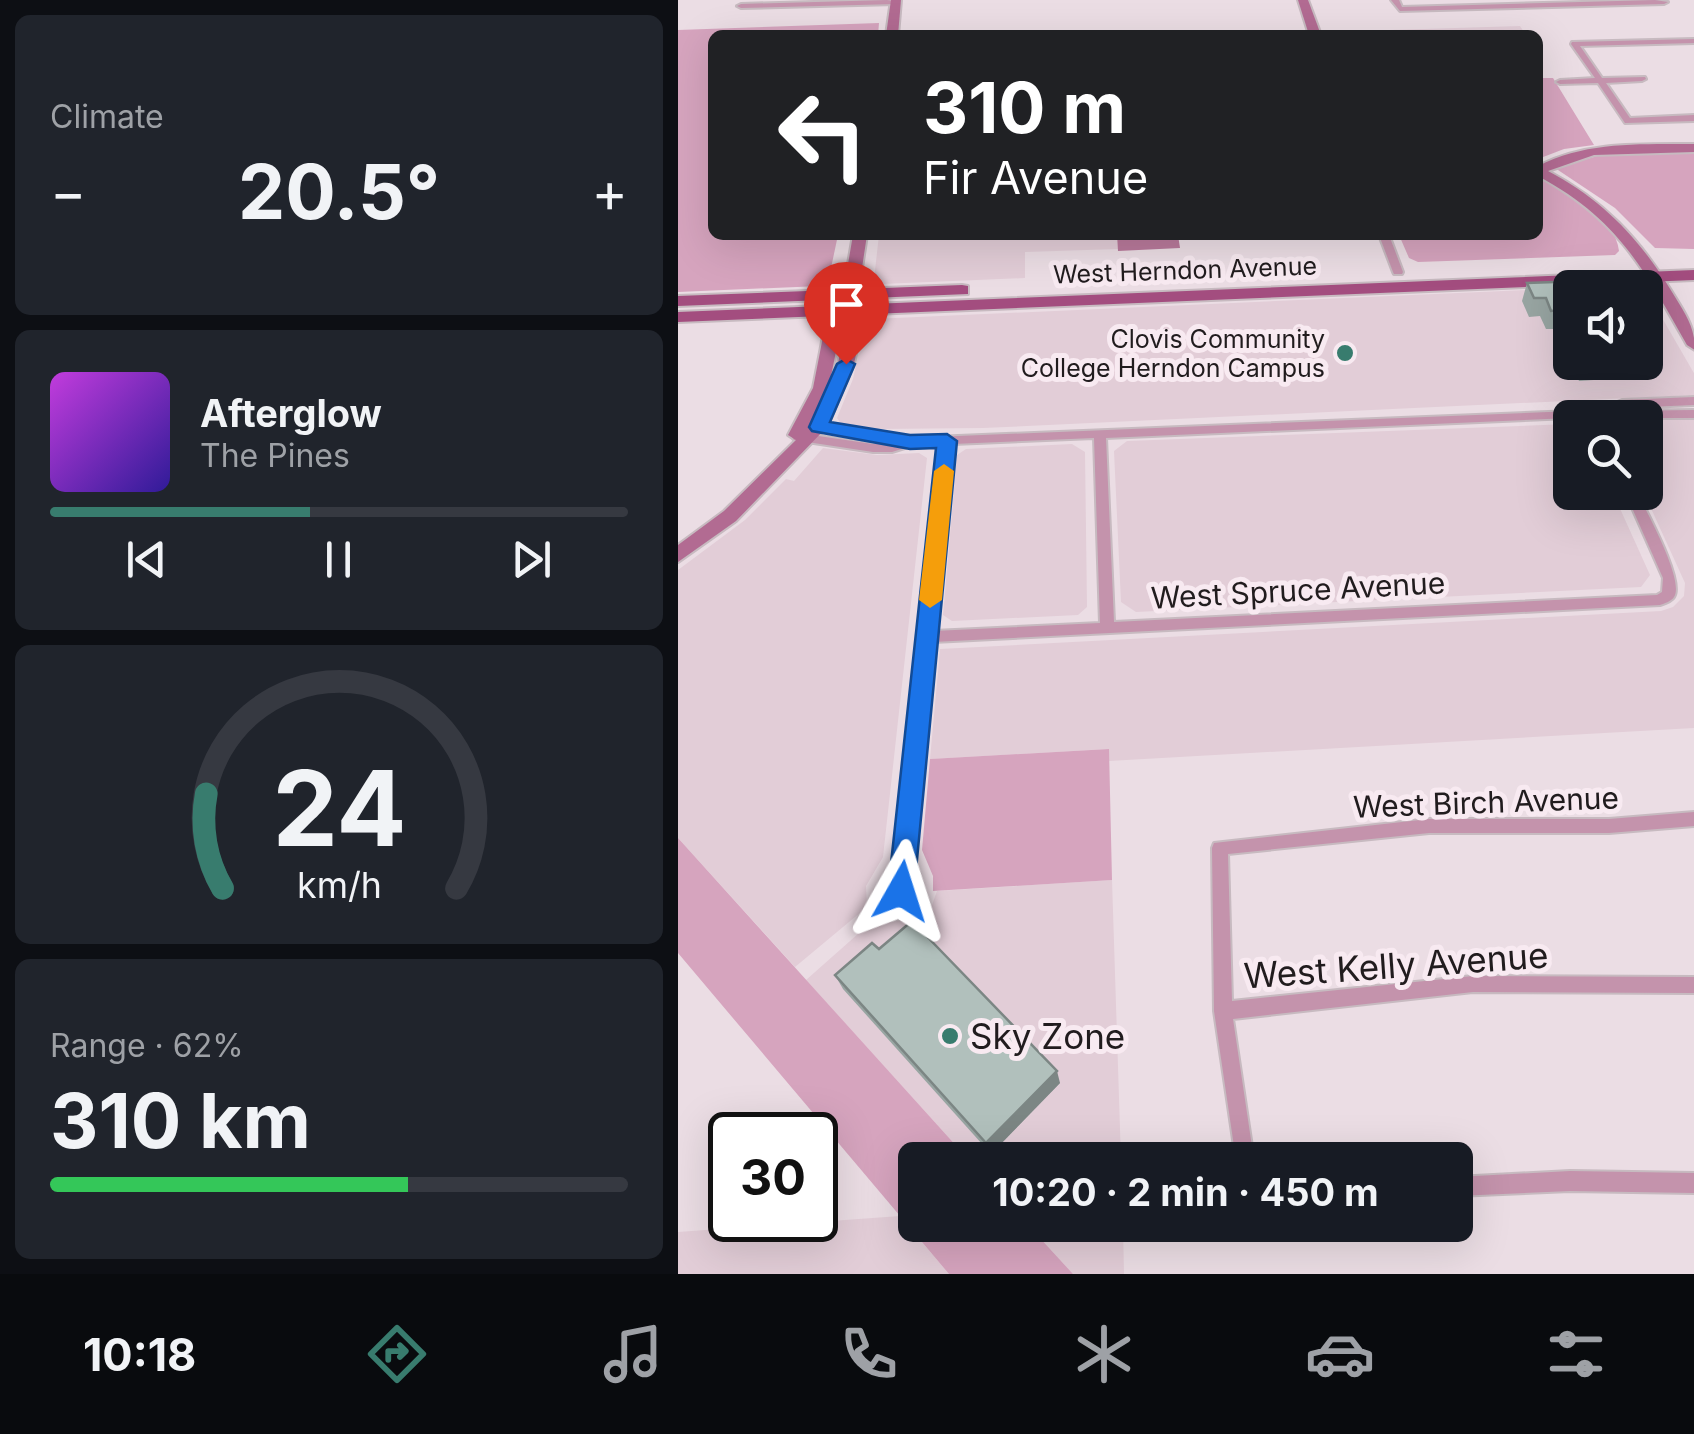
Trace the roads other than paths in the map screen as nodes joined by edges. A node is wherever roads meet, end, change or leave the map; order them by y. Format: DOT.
graph roads {
  1 [pos="1303,0"];
  2 [pos="896,1"];
  3 [pos="1664,1"];
  4 [pos="1486,3"];
  5 [pos="1398,4"];
  6 [pos="741,6"];
  7 [pos="893,30"];
  8 [pos="1314,30"];
  9 [pos="1694,41"];
  10 [pos="1642,79"];
  11 [pos="1600,80"];
  12 [pos="1560,82"];
  13 [pos="1694,118"];
  14 [pos="1694,148"];
  15 [pos="1543,168"];
  16 [pos="1543,174"];
  17 [pos="860,240"];
  18 [pos="1386,240"];
  19 [pos="1694,261"];
  20 [pos="1651,270"];
  21 [pos="1553,271"];
  22 [pos="1663,271"];
  23 [pos="1398,272"];
  24 [pos="1553,275"];
  25 [pos="1694,275"];
  26 [pos="1663,291"];
  27 [pos="1190,295"];
  28 [pos="678,301"];
  29 [pos="854,302"];
  30 [pos="836,311"];
  31 [pos="678,317"];
  32 [pos="1694,345"];
  33 [pos="1694,401"];
  34 [pos="1663,402"];
  35 [pos="1694,414"];
  36 [pos="1663,415"];
  37 [pos="1553,417"];
  38 [pos="1100,434"];
  39 [pos="804,435"];
  40 [pos="947,441"];
  41 [pos="1639,510"];
  42 [pos="678,555"];
  43 [pos="1669,594"];
  44 [pos="1107,627"];
  45 [pos="927,637"];
  46 [pos="1694,820"];
  47 [pos="901,891"];
  48 [pos="1694,984"];
  49 [pos="1223,1010"];
  50 [pos="1243,1142"];
  51 [pos="1694,1183"];
  52 [pos="1473,1186"];
  1 -- 8 [label="main road"];
  2 -- 6 [label="street"];
  2 -- 7 [label="main road"];
  3 -- 4 [label="street"];
  4 -- 5 [label="street"];
  9 -- 11 [label="street"];
  10 -- 11 [label="street"];
  11 -- 12 [label="street"];
  11 -- 13 [label="street"];
  14 -- 15 [label="main road"];
  16 -- 20 [label="main road"];
  17 -- 29 [label="main road"];
  18 -- 23 [label="street"];
  19 -- 20 [label="main road, West Herndon Avenue"];
  21 -- 23 [label="main road, West Herndon Avenue"];
  22 -- 25 [label="main road, West Herndon Avenue"];
  23 -- 27 [label="main road"];
  23 -- 29 [label="main road, West Herndon Avenue"];
  24 -- 27 [label="main road, West Herndon Avenue"];
  26 -- 32 [label="main road"];
  27 -- 29 [label="main road, West Herndon Avenue"];
  28 -- 29 [label="main road, West Herndon Avenue"];
  29 -- 30 [label="main road, West Herndon Avenue"];
  29 -- 39 [label="main road"];
  30 -- 31 [label="main road, West Herndon Avenue"];
  30 -- 39 [label="main road"];
  33 -- 34 [label="street"];
  35 -- 36 [label="street"];
  37 -- 38 [label="street"];
  38 -- 40 [label="street"];
  38 -- 44 [label="street"];
  39 -- 40 [label="street"];
  39 -- 42 [label="main road"];
  40 -- 45 [label="street"];
  41 -- 43 [label="street"];
  43 -- 44 [label="street, West Spruce Avenue"];
  44 -- 45 [label="street, West Spruce Avenue"];
  45 -- 47 [label="street"];
  46 -- 49 [label="street, West Birch Avenue"];
  48 -- 49 [label="street, West Kelly Avenue"];
  49 -- 50 [label="street"];
  51 -- 52 [label="street"];
}
